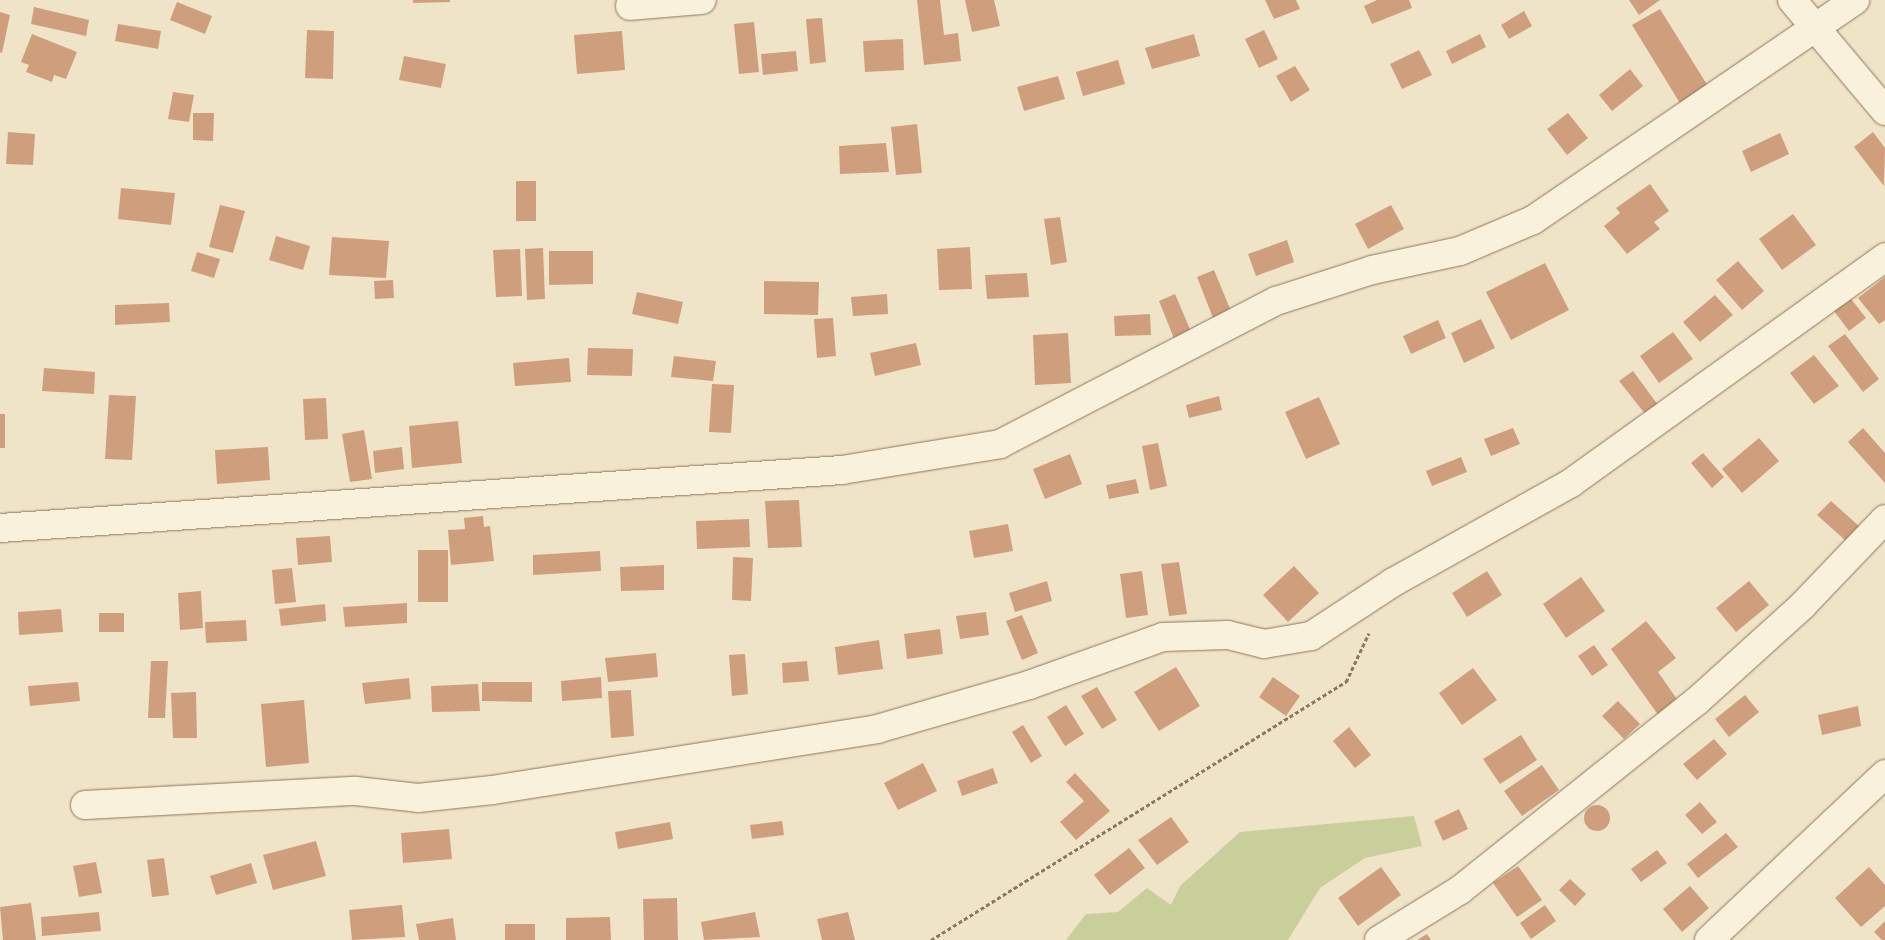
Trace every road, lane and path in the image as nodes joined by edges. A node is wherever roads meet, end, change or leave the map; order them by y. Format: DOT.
graph roads {
  1 [pos="702,0"];
  2 [pos="1792,0"];
  3 [pos="1855,0"];
  4 [pos="630,6"];
  5 [pos="1813,29"];
  6 [pos="1885,111"];
  7 [pos="1885,257"];
  8 [pos="1885,519"];
  9 [pos="0,528"];
  10 [pos="1371,628"];
  11 [pos="1885,774"];
  12 [pos="85,805"];
  13 [pos="931,940"];
  14 [pos="1379,940"];
  15 [pos="1709,940"];
  1 -- 4 [label="street"];
  2 -- 5 [label="street"];
  3 -- 5 [label="street"];
  5 -- 6 [label="street"];
  5 -- 9 [label="street"];
  7 -- 12 [label="street"];
  8 -- 14 [label="street"];
  10 -- 13 [label="path"];
  11 -- 15 [label="street"];
}
